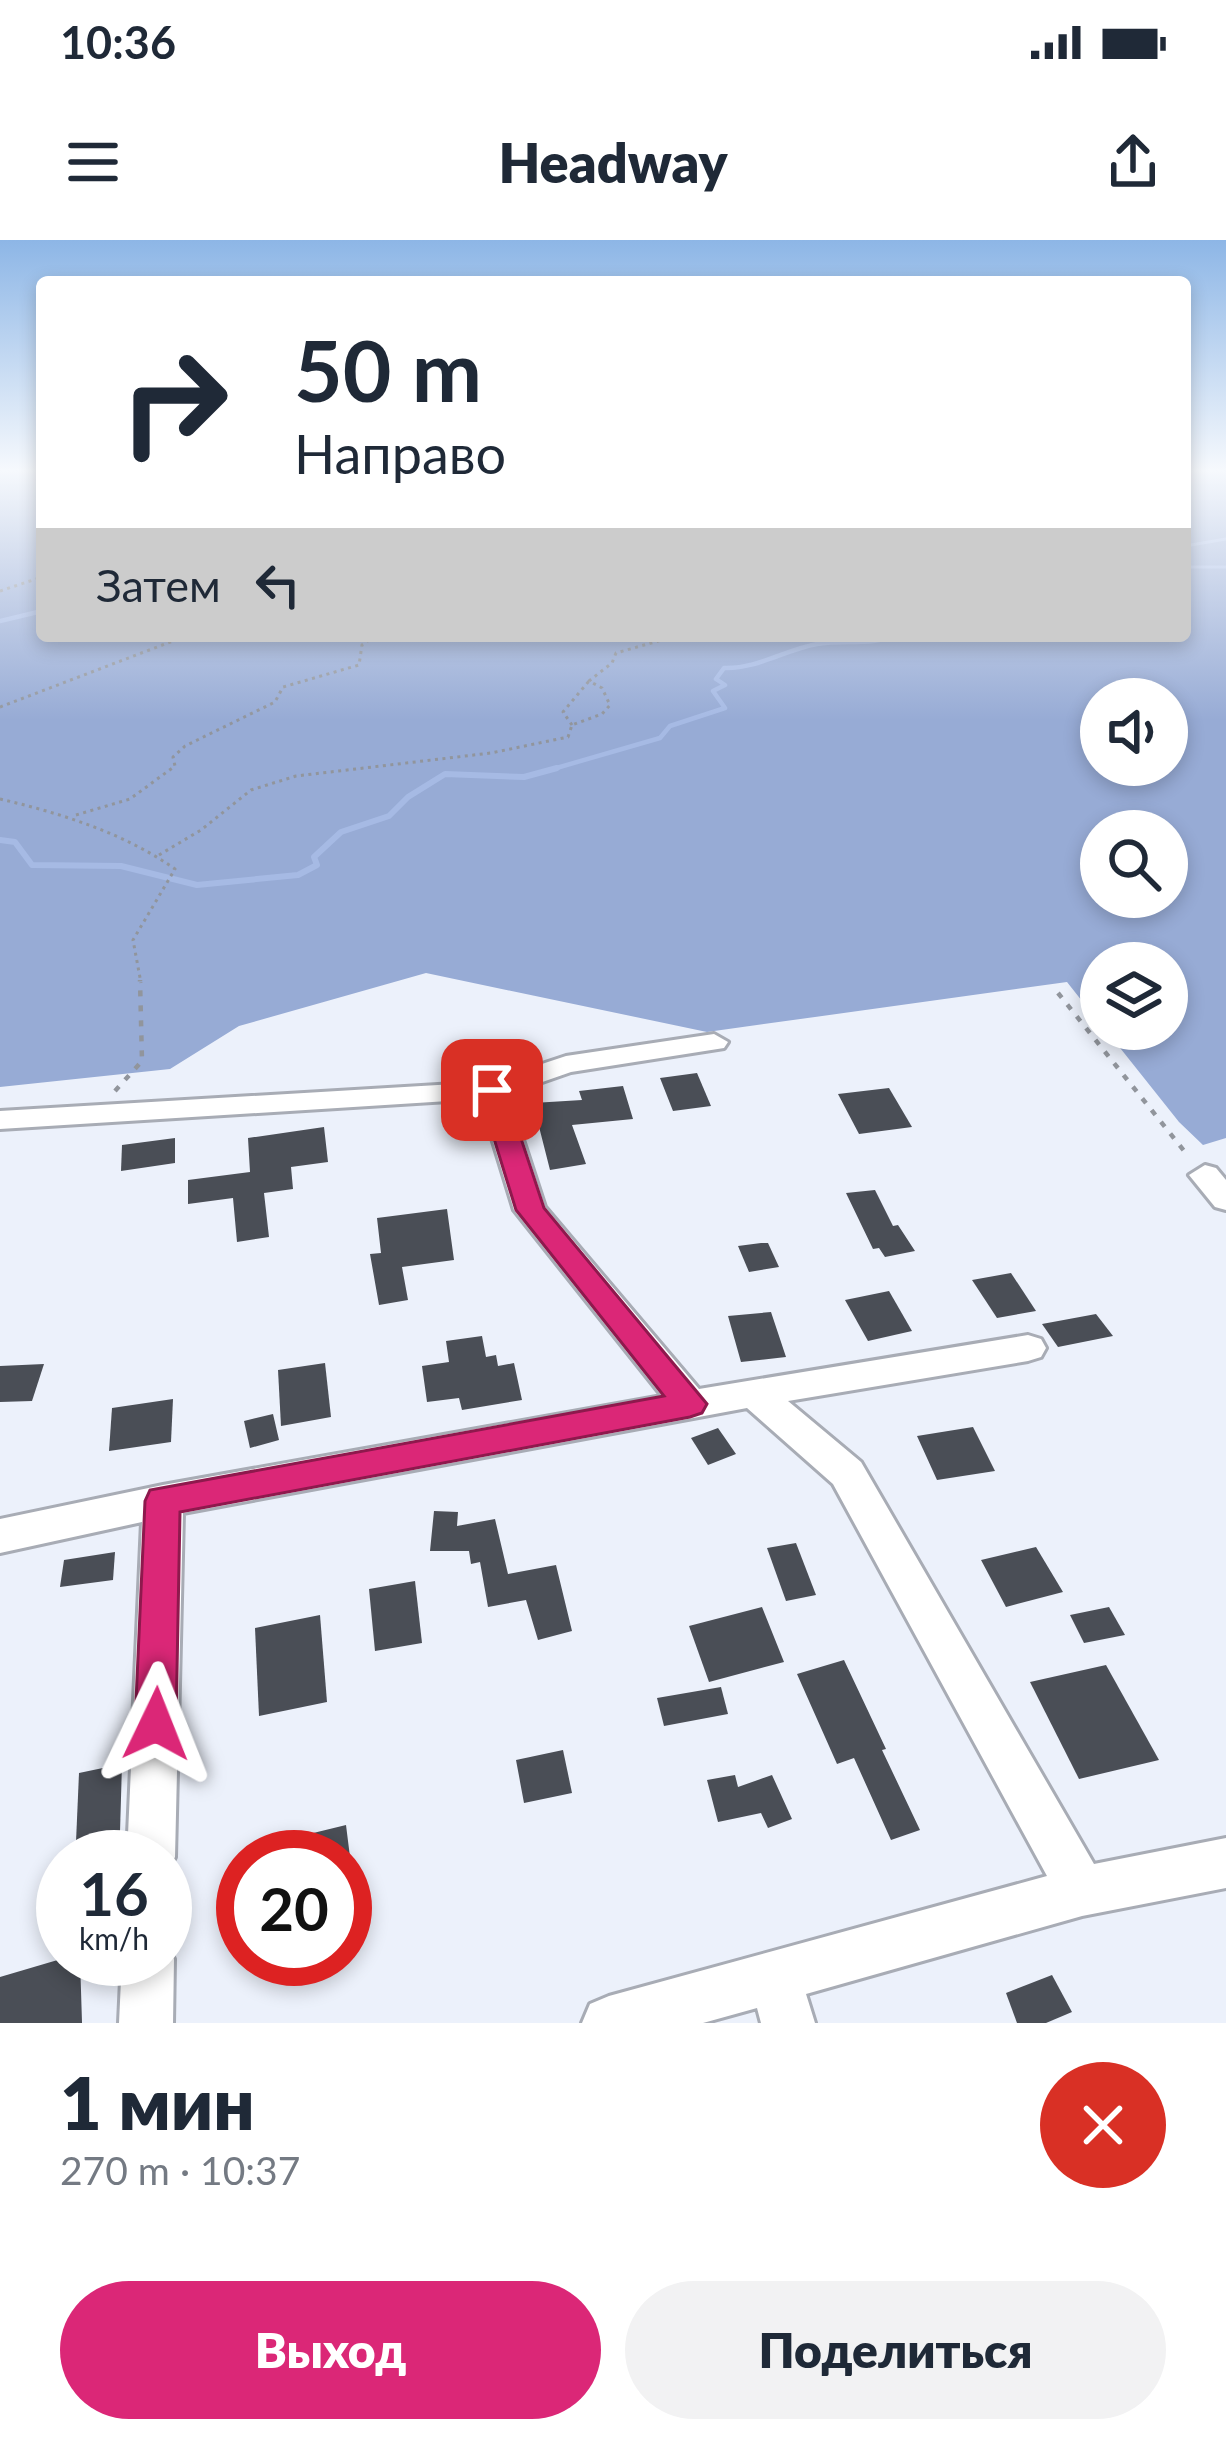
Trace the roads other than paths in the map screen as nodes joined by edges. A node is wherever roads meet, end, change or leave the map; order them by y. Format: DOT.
graph roads {
  1 [pos="714,1042"];
  2 [pos="492,1090"];
  3 [pos="0,1120"];
  4 [pos="1204,1174"];
  5 [pos="1226,1200"];
  6 [pos="1028,1348"];
  7 [pos="754,1393"];
  8 [pos="690,1404"];
  9 [pos="163,1501"];
  10 [pos="0,1536"];
  11 [pos="153,1830"];
  12 [pos="1226,1863"];
  13 [pos="1082,1891"];
  14 [pos="147,1986"];
  15 [pos="782,2000"];
  16 [pos="146,2023"];
  17 [pos="609,2023"];
  1 -- 2 [label="street"];
  2 -- 3 [label="street"];
  2 -- 8 [label="street"];
  4 -- 5 [label="street"];
  6 -- 7 [label="street"];
  7 -- 8 [label="street"];
  7 -- 13 [label="street"];
  8 -- 9 [label="street"];
  9 -- 10 [label="street"];
  9 -- 11 [label="street"];
  12 -- 13 [label="street"];
  13 -- 15 [label="street"];
  14 -- 16 [label="street"];
  15 -- 17 [label="street"];
}
